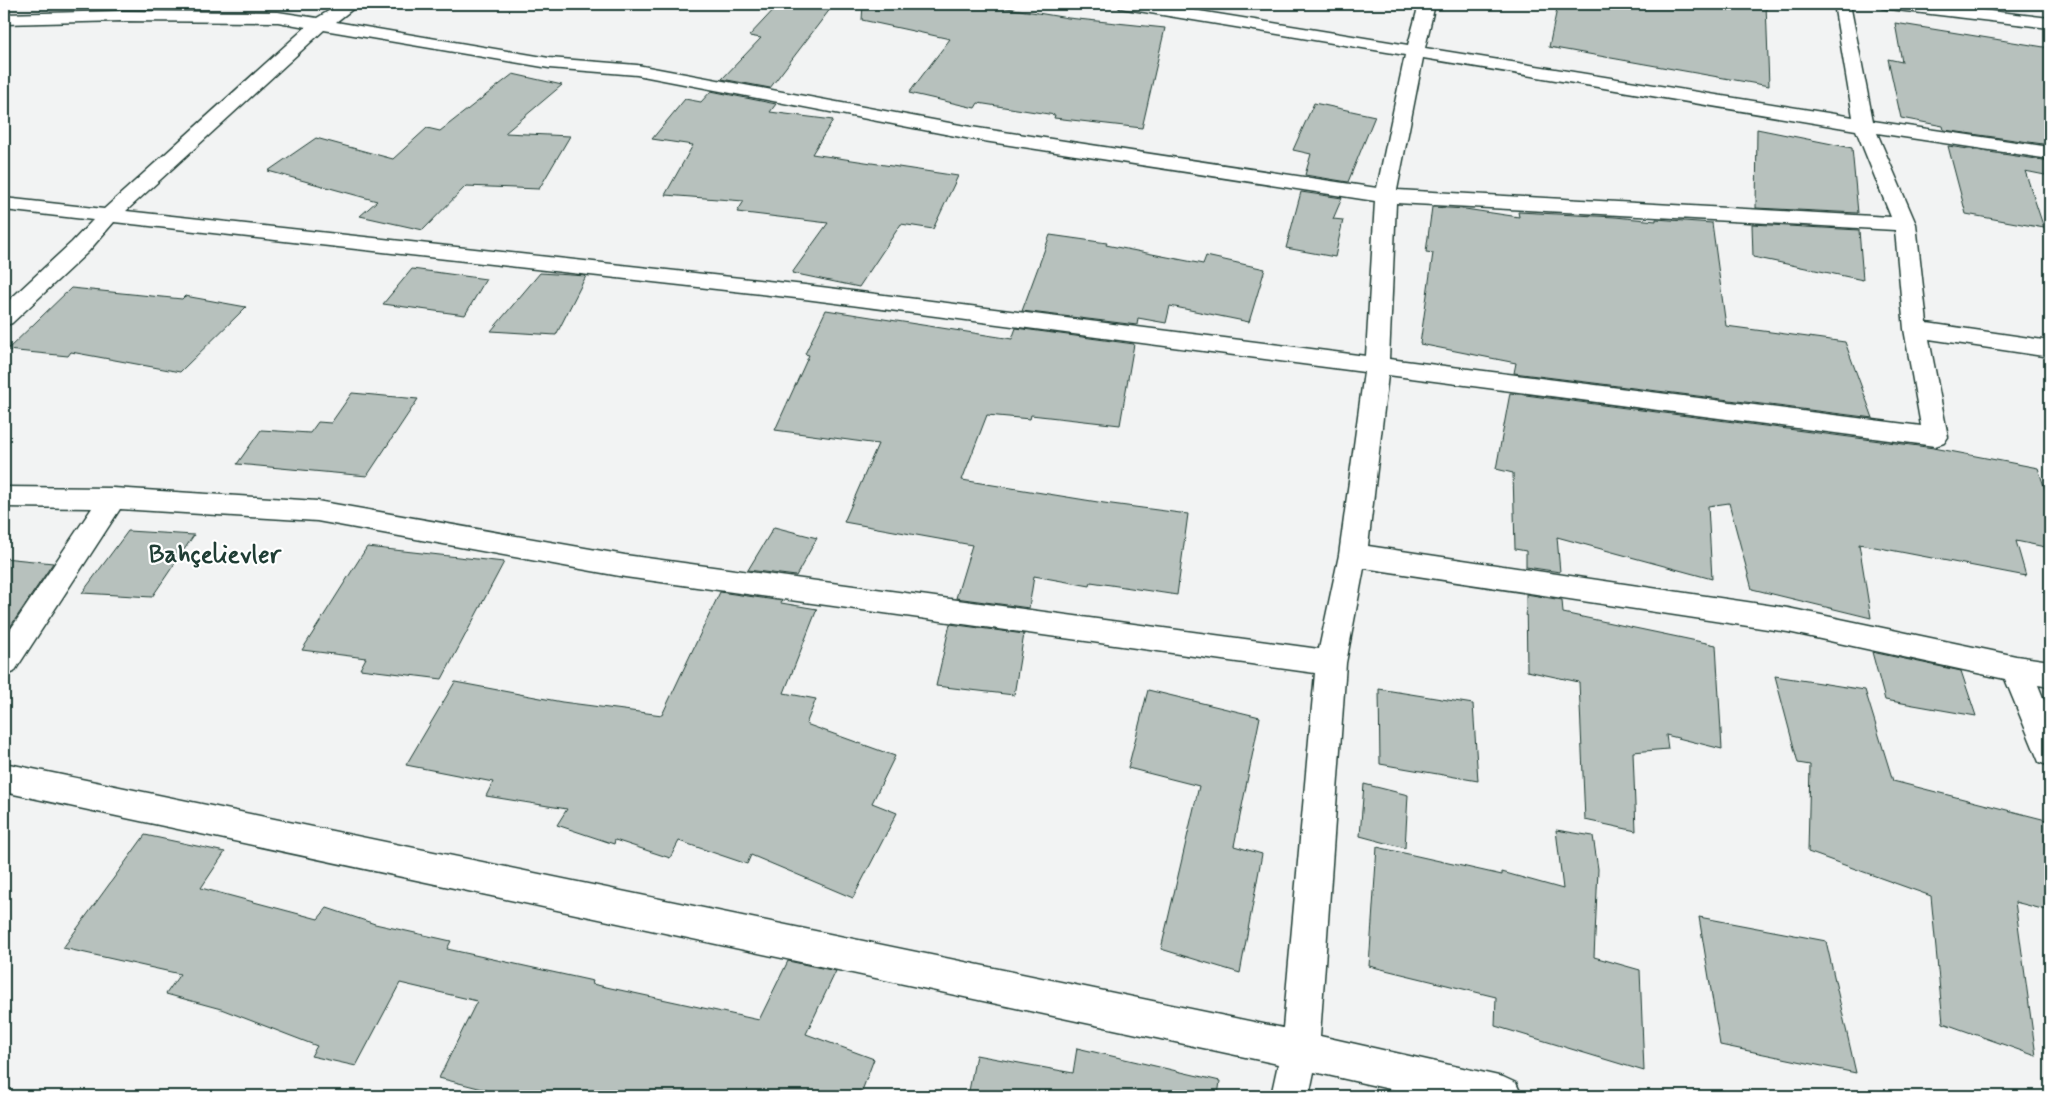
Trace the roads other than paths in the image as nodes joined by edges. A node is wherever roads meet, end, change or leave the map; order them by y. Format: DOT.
graph roads {
  1 [pos="351,4"];
  2 [pos="1126,4"];
  3 [pos="1427,4"];
  4 [pos="1842,4"];
  5 [pos="1888,4"];
  6 [pos="4,19"];
  7 [pos="2050,23"];
  8 [pos="319,25"];
  9 [pos="1415,51"];
  10 [pos="1864,125"];
  11 [pos="2050,153"];
  12 [pos="1386,196"];
  13 [pos="4,204"];
  14 [pos="110,214"];
  15 [pos="1905,224"];
  16 [pos="4,318"];
  17 [pos="1916,329"];
  18 [pos="2050,349"];
  19 [pos="1377,366"];
  20 [pos="4,497"];
  21 [pos="113,498"];
  22 [pos="1353,555"];
  23 [pos="4,663"];
  24 [pos="1332,663"];
  25 [pos="2016,669"];
  26 [pos="2050,674"];
  27 [pos="2050,752"];
  28 [pos="4,778"];
  29 [pos="1300,1050"];
  30 [pos="1290,1096"];
  31 [pos="1503,1096"];
  1 -- 8 [label="street"];
  2 -- 9 [label="street"];
  3 -- 9 [label="street"];
  4 -- 10 [label="street"];
  5 -- 7 [label="street"];
  6 -- 8 [label="street"];
  8 -- 12 [label="street"];
  8 -- 14 [label="street"];
  9 -- 10 [label="street"];
  9 -- 12 [label="street"];
  10 -- 11 [label="street"];
  10 -- 15 [label="street"];
  12 -- 15 [label="street"];
  12 -- 19 [label="street"];
  13 -- 14 [label="street"];
  14 -- 16 [label="street"];
  14 -- 19 [label="street"];
  15 -- 17 [label="street"];
  17 -- 18 [label="street"];
  17 -- 19 [label="street"];
  19 -- 22 [label="street"];
  20 -- 21 [label="street"];
  21 -- 23 [label="street"];
  21 -- 24 [label="street"];
  22 -- 24 [label="street"];
  22 -- 25 [label="street"];
  24 -- 29 [label="street"];
  25 -- 26 [label="street"];
  25 -- 27 [label="street"];
  28 -- 29 [label="street"];
  29 -- 30 [label="street"];
  29 -- 31 [label="street"];
}
